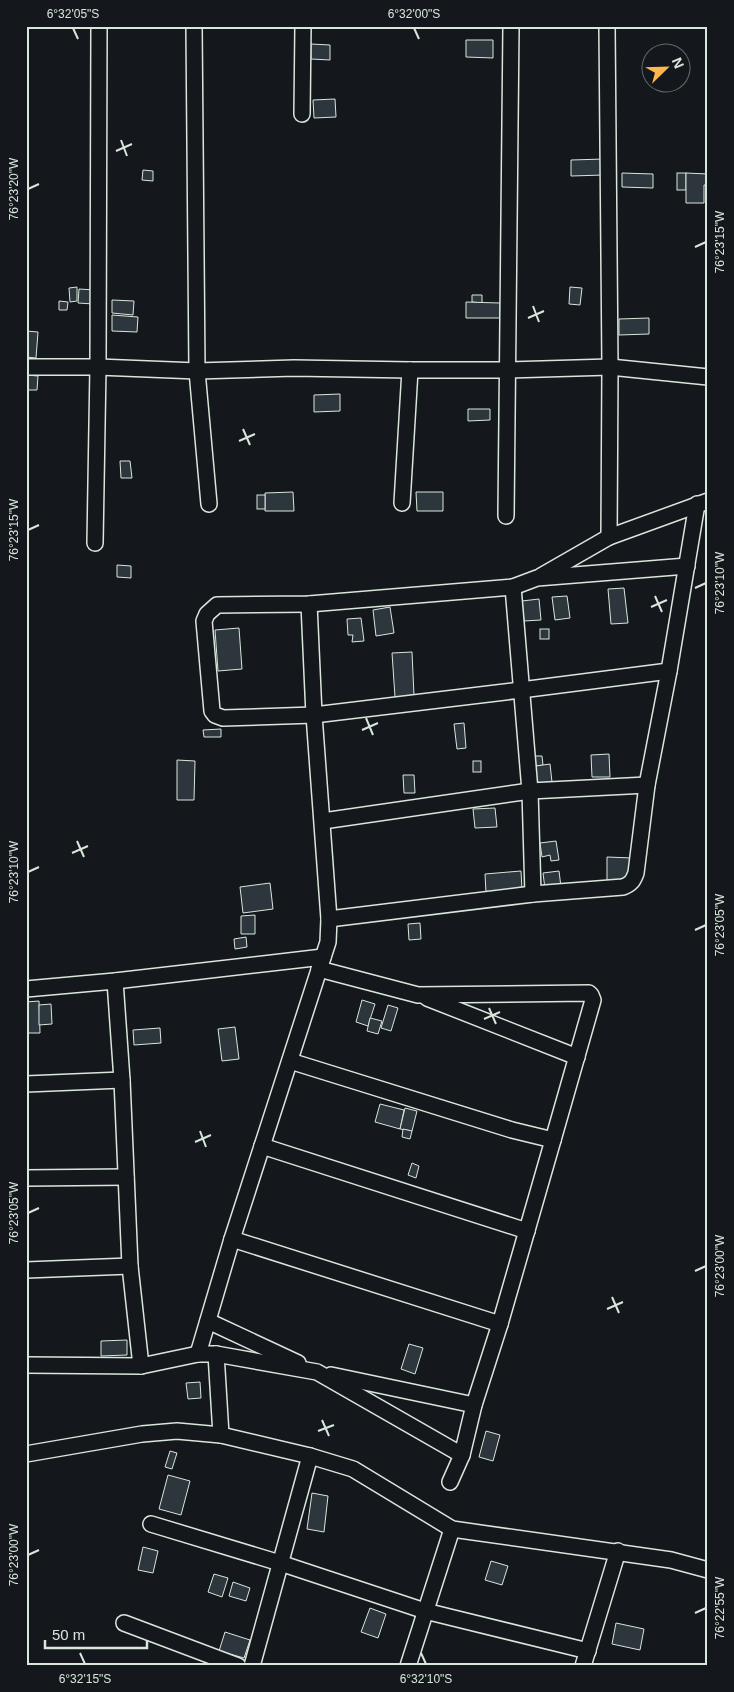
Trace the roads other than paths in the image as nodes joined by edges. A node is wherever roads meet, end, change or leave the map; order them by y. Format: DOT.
graph roads {
  1 [pos="99,26"];
  2 [pos="194,26"];
  3 [pos="303,26"];
  4 [pos="511,26"];
  5 [pos="607,26"];
  6 [pos="302,114"];
  7 [pos="26,367"];
  8 [pos="98,367"];
  9 [pos="610,367"];
  10 [pos="410,370"];
  11 [pos="507,370"];
  12 [pos="197,371"];
  13 [pos="708,377"];
  14 [pos="702,502"];
  15 [pos="402,503"];
  16 [pos="209,504"];
  17 [pos="506,516"];
  18 [pos="609,537"];
  19 [pos="95,544"];
  20 [pos="688,566"];
  21 [pos="537,578"];
  22 [pos="513,587"];
  23 [pos="309,604"];
  24 [pos="669,671"];
  25 [pos="521,690"];
  26 [pos="314,714"];
  27 [pos="646,785"];
  28 [pos="530,791"];
  29 [pos="323,821"];
  30 [pos="533,894"];
  31 [pos="330,919"];
  32 [pos="321,963"];
  33 [pos="116,981"];
  34 [pos="26,989"];
  35 [pos="418,995"];
  36 [pos="577,1057"];
  37 [pos="290,1061"];
  38 [pos="122,1080"];
  39 [pos="26,1084"];
  40 [pos="553,1140"];
  41 [pos="262,1146"];
  42 [pos="126,1177"];
  43 [pos="26,1178"];
  44 [pos="527,1231"];
  45 [pos="232,1240"];
  46 [pos="130,1266"];
  47 [pos="26,1270"];
  48 [pos="208,1321"];
  49 [pos="500,1324"];
  50 [pos="198,1354"];
  51 [pos="216,1354"];
  52 [pos="26,1365"];
  53 [pos="141,1366"];
  54 [pos="317,1372"];
  55 [pos="474,1405"];
  56 [pos="221,1436"];
  57 [pos="26,1454"];
  58 [pos="462,1455"];
  59 [pos="310,1456"];
  60 [pos="450,1482"];
  61 [pos="151,1524"];
  62 [pos="452,1529"];
  63 [pos="618,1551"];
  64 [pos="280,1563"];
  65 [pos="708,1570"];
  66 [pos="425,1611"];
  67 [pos="124,1623"];
  68 [pos="586,1659"];
  69 [pos="238,1666"];
  70 [pos="252,1666"];
  71 [pos="408,1666"];
  1 -- 8 [label="street"];
  2 -- 12 [label="street"];
  3 -- 6 [label="street"];
  4 -- 11 [label="street"];
  5 -- 9 [label="street"];
  7 -- 8 [label="street"];
  8 -- 12 [label="street"];
  8 -- 19 [label="street"];
  9 -- 11 [label="street"];
  9 -- 13 [label="street"];
  9 -- 18 [label="street"];
  10 -- 11 [label="street"];
  10 -- 12 [label="street"];
  10 -- 15 [label="street"];
  11 -- 17 [label="street"];
  12 -- 16 [label="street"];
  14 -- 18 [label="street"];
  14 -- 20 [label="street"];
  18 -- 21 [label="street"];
  20 -- 21 [label="street"];
  20 -- 24 [label="street"];
  21 -- 22 [label="street"];
  22 -- 23 [label="street"];
  22 -- 25 [label="street"];
  23 -- 26 [label="street"];
  23 -- 26 [label="street"];
  24 -- 25 [label="street"];
  24 -- 27 [label="street"];
  25 -- 26 [label="street"];
  25 -- 28 [label="street"];
  26 -- 29 [label="street"];
  27 -- 28 [label="street"];
  27 -- 30 [label="street"];
  28 -- 29 [label="street"];
  28 -- 30 [label="street"];
  29 -- 31 [label="street"];
  30 -- 31 [label="street"];
  31 -- 32 [label="street"];
  32 -- 33 [label="street"];
  32 -- 35 [label="street"];
  32 -- 37 [label="street"];
  33 -- 34 [label="street"];
  33 -- 38 [label="street"];
  35 -- 36 [label="street"];
  35 -- 36 [label="street"];
  36 -- 40 [label="street"];
  37 -- 40 [label="street"];
  37 -- 41 [label="street"];
  38 -- 39 [label="street"];
  38 -- 42 [label="street"];
  40 -- 44 [label="street"];
  41 -- 44 [label="street"];
  41 -- 45 [label="street"];
  42 -- 43 [label="street"];
  42 -- 46 [label="street"];
  44 -- 49 [label="street"];
  45 -- 48 [label="street"];
  45 -- 49 [label="street"];
  46 -- 47 [label="street"];
  46 -- 53 [label="street"];
  48 -- 50 [label="street"];
  48 -- 54 [label="street"];
  49 -- 55 [label="street"];
  50 -- 51 [label="street"];
  50 -- 53 [label="street"];
  51 -- 54 [label="street"];
  51 -- 56 [label="street"];
  52 -- 53 [label="street"];
  54 -- 55 [label="street"];
  54 -- 58 [label="street"];
  55 -- 58 [label="street"];
  56 -- 57 [label="street"];
  56 -- 59 [label="street"];
  58 -- 60 [label="street"];
  59 -- 62 [label="street"];
  59 -- 64 [label="street"];
  61 -- 64 [label="street"];
  62 -- 63 [label="street"];
  62 -- 66 [label="street"];
  63 -- 65 [label="street"];
  63 -- 68 [label="street"];
  64 -- 66 [label="street"];
  64 -- 70 [label="street"];
  66 -- 68 [label="street"];
  66 -- 71 [label="street"];
  67 -- 69 [label="street"];
}
